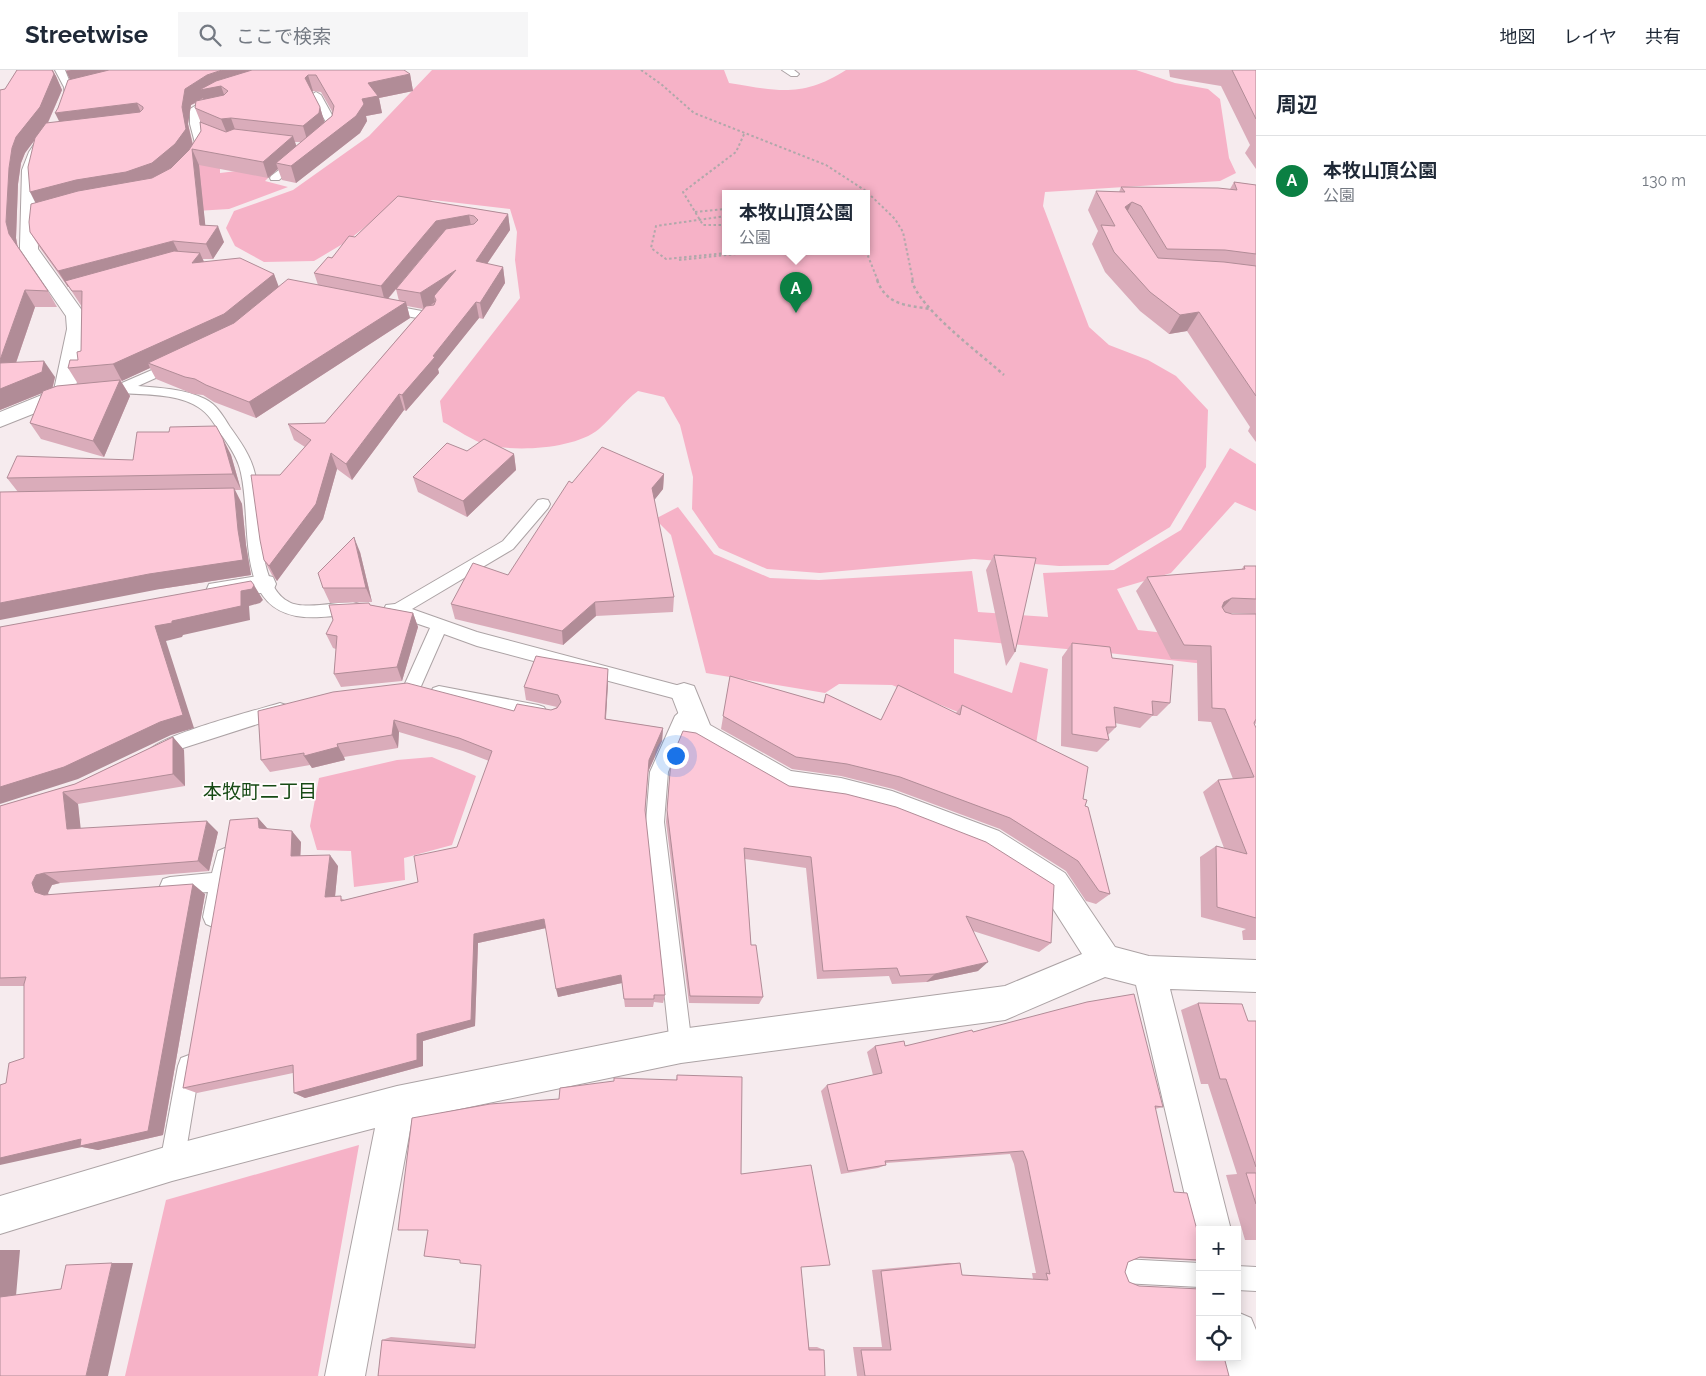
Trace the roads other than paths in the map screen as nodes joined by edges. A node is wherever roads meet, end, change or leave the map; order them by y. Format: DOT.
graph roads {
  1 [pos="60,70"];
  2 [pos="85,89"];
  3 [pos="68,94"];
  4 [pos="223,94"];
  5 [pos="316,95"];
  6 [pos="212,111"];
  7 [pos="196,114"];
  8 [pos="196,128"];
  9 [pos="208,135"];
  10 [pos="317,143"];
  11 [pos="303,154"];
  12 [pos="190,162"];
  13 [pos="275,178"];
  14 [pos="369,305"];
  15 [pos="432,317"];
  16 [pos="191,357"];
  17 [pos="105,390"];
  18 [pos="64,394"];
  19 [pos="0,420"];
  20 [pos="543,504"];
  21 [pos="264,584"];
  22 [pos="198,594"];
  23 [pos="397,610"];
  24 [pos="439,627"];
  25 [pos="412,688"];
  26 [pos="393,690"];
  27 [pos="688,703"];
  28 [pos="297,705"];
  29 [pos="552,714"];
  30 [pos="139,762"];
  31 [pos="228,838"];
  32 [pos="219,882"];
  33 [pos="150,888"];
  34 [pos="210,940"];
  35 [pos="1105,961"];
  36 [pos="1149,972"];
  37 [pos="1256,976"];
  38 [pos="681,1046"];
  39 [pos="192,1047"];
  40 [pos="397,1104"];
  41 [pos="172,1163"];
  42 [pos="0,1215"];
  43 [pos="1211,1226"];
  44 [pos="1122,1271"];
  45 [pos="1196,1276"];
  46 [pos="1241,1278"];
  47 [pos="1256,1279"];
  48 [pos="1241,1348"];
  49 [pos="345,1376"];
  50 [pos="1248,1376"];
  1 -- 3 [label="lane"];
  2 -- 3 [label="lane"];
  3 -- 18 [label="street"];
  4 -- 7 [label="lane"];
  5 -- 10 [label="lane"];
  6 -- 7 [label="lane"];
  7 -- 8 [label="lane"];
  8 -- 9 [label="lane"];
  8 -- 12 [label="lane"];
  11 -- 13 [label="lane"];
  14 -- 15 [label="lane"];
  16 -- 17 [label="lane"];
  17 -- 18 [label="street"];
  17 -- 21 [label="lane"];
  18 -- 19 [label="street"];
  20 -- 23 [label="lane"];
  21 -- 22 [label="street"];
  21 -- 23 [label="lane"];
  23 -- 24 [label="lane"];
  24 -- 25 [label="lane"];
  24 -- 27 [label="lane"];
  25 -- 26 [label="lane"];
  25 -- 29 [label="lane"];
  27 -- 35 [label="street"];
  27 -- 38 [label="lane"];
  28 -- 30 [label="lane"];
  31 -- 32 [label="lane"];
  32 -- 33 [label="lane"];
  32 -- 34 [label="lane"];
  35 -- 36 [label="street"];
  35 -- 38 [label="street"];
  36 -- 37 [label="street"];
  36 -- 43 [label="street"];
  38 -- 40 [label="street"];
  39 -- 41 [label="lane"];
  40 -- 41 [label="street"];
  40 -- 49 [label="street"];
  41 -- 42 [label="street"];
  44 -- 45 [label="lane"];
  46 -- 47 [label="lane"];
  48 -- 50 [label="street"];
}
